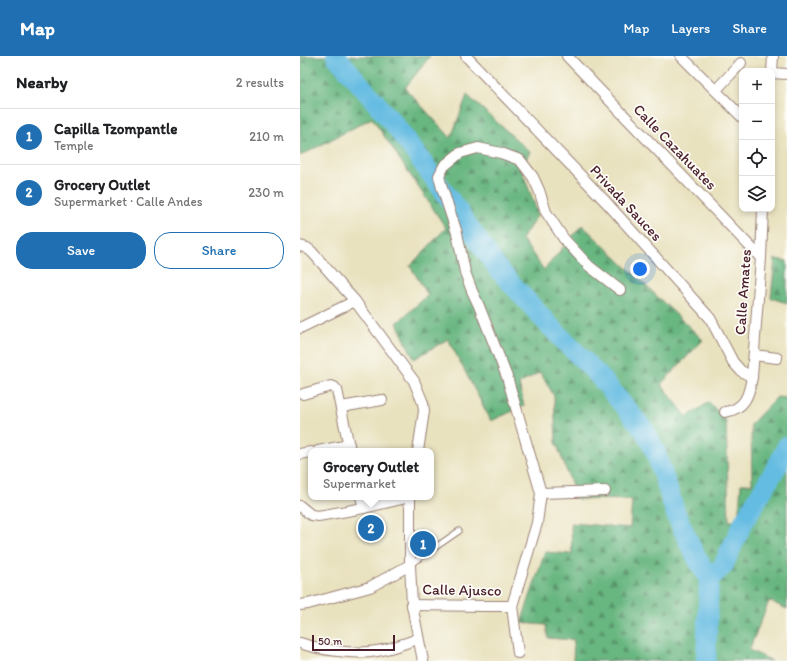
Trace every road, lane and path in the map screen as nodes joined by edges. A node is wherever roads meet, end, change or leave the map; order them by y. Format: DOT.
graph roads {
  1 [pos="466,56"];
  2 [pos="567,56"];
  3 [pos="681,56"];
  4 [pos="773,56"];
  5 [pos="741,63"];
  6 [pos="772,68"];
  7 [pos="775,72"];
  8 [pos="787,74"];
  9 [pos="716,90"];
  10 [pos="739,114"];
  11 [pos="763,212"];
  12 [pos="300,246"];
  13 [pos="761,258"];
  14 [pos="620,290"];
  15 [pos="355,301"];
  16 [pos="300,328"];
  17 [pos="754,355"];
  18 [pos="777,358"];
  19 [pos="752,377"];
  20 [pos="303,394"];
  21 [pos="382,400"];
  22 [pos="341,407"];
  23 [pos="725,412"];
  24 [pos="349,448"];
  25 [pos="418,448"];
  26 [pos="605,491"];
  27 [pos="541,493"];
  28 [pos="362,500"];
  29 [pos="397,500"];
  30 [pos="410,500"];
  31 [pos="300,506"];
  32 [pos="364,508"];
  33 [pos="459,531"];
  34 [pos="410,565"];
  35 [pos="300,605"];
  36 [pos="412,605"];
  37 [pos="512,606"];
  38 [pos="418,639"];
  39 [pos="300,643"];
  40 [pos="518,653"];
  41 [pos="424,661"];
  1 -- 19 [label="street, Privada Sauces"];
  2 -- 13 [label="street, Calle Cazahuates"];
  3 -- 9 [label="street"];
  4 -- 6 [label="street"];
  5 -- 9 [label="street"];
  7 -- 8 [label="street"];
  9 -- 10 [label="street"];
  11 -- 13 [label="street, Calle Amates"];
  12 -- 15 [label="street"];
  13 -- 17 [label="street, Calle Amates"];
  14 -- 27 [label="street"];
  15 -- 16 [label="street"];
  15 -- 25 [label="street"];
  17 -- 18 [label="street"];
  17 -- 19 [label="street, Calle Amates"];
  19 -- 23 [label="street, Calle Amates"];
  20 -- 22 [label="street"];
  21 -- 22 [label="street"];
  22 -- 24 [label="street"];
  26 -- 27 [label="street"];
  27 -- 37 [label="street"];
  28 -- 32 [label="street"];
  29 -- 32 [label="street"];
  30 -- 34 [label="street"];
  31 -- 32 [label="street"];
  33 -- 34 [label="lane"];
  34 -- 35 [label="street"];
  34 -- 36 [label="street"];
  36 -- 37 [label="street, Calle Ajusco"];
  36 -- 38 [label="street"];
  37 -- 40 [label="street"];
  38 -- 39 [label="street"];
  38 -- 41 [label="street"];
}
